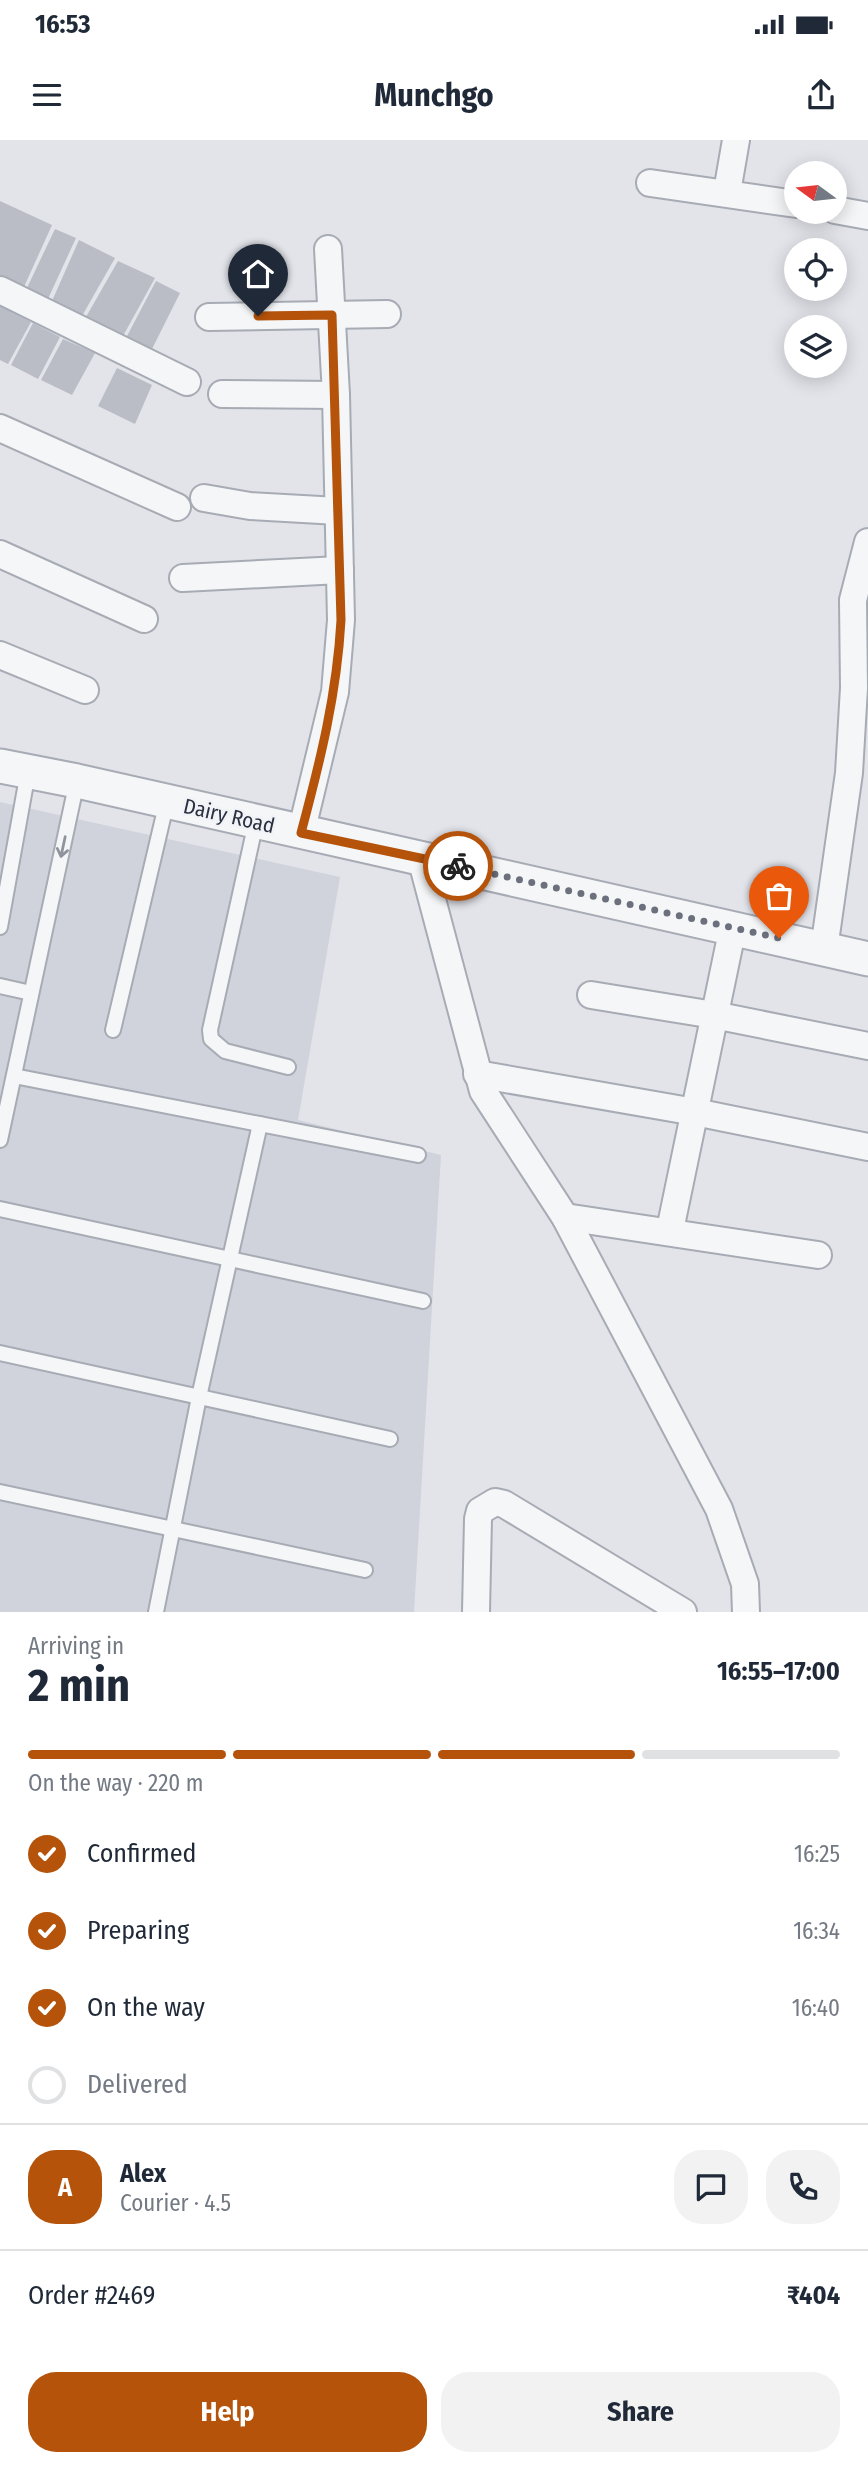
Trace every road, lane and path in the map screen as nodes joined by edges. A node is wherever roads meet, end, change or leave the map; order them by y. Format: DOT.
graph roads {
  1 [pos="736,140"];
  2 [pos="650,183"];
  3 [pos="727,192"];
  4 [pos="784,202"];
  5 [pos="847,212"];
  6 [pos="868,216"];
  7 [pos="328,249"];
  8 [pos="0,290"];
  9 [pos="387,314"];
  10 [pos="332,315"];
  11 [pos="209,317"];
  12 [pos="187,382"];
  13 [pos="222,394"];
  14 [pos="336,394"];
  15 [pos="0,428"];
  16 [pos="204,498"];
  17 [pos="177,507"];
  18 [pos="338,511"];
  19 [pos="868,542"];
  20 [pos="0,554"];
  21 [pos="340,570"];
  22 [pos="183,578"];
  23 [pos="860,602"];
  24 [pos="144,619"];
  25 [pos="0,655"];
  26 [pos="85,690"];
  27 [pos="861,690"];
  28 [pos="14,769"];
  29 [pos="77,780"];
  30 [pos="167,801"];
  31 [pos="856,812"];
  32 [pos="256,822"];
  33 [pos="301,833"];
  34 [pos="421,858"];
  35 [pos="4,887"];
  36 [pos="0,927"];
  37 [pos="733,927"];
  38 [pos="824,948"];
  39 [pos="868,959"];
  40 [pos="0,986"];
  41 [pos="31,993"];
  42 [pos="591,995"];
  43 [pos="714,1016"];
  44 [pos="113,1030"];
  45 [pos="868,1046"];
  46 [pos="288,1067"];
  47 [pos="477,1074"];
  48 [pos="14,1076"];
  49 [pos="695,1112"];
  50 [pos="260,1124"];
  51 [pos="0,1140"];
  52 [pos="868,1147"];
  53 [pos="418,1155"];
  54 [pos="0,1209"];
  55 [pos="565,1217"];
  56 [pos="670,1230"];
  57 [pos="818,1255"];
  58 [pos="230,1258"];
  59 [pos="423,1301"];
  60 [pos="0,1353"];
  61 [pos="199,1397"];
  62 [pos="390,1439"];
  63 [pos="0,1492"];
  64 [pos="171,1529"];
  65 [pos="365,1570"];
  66 [pos="156,1612"];
  67 [pos="476,1612"];
  68 [pos="682,1612"];
  69 [pos="746,1612"];
  1 -- 3 [label="street"];
  2 -- 3 [label="street"];
  3 -- 4 [label="street"];
  5 -- 6 [label="street"];
  7 -- 10 [label="street"];
  8 -- 12 [label="street"];
  9 -- 10 [label="street"];
  10 -- 11 [label="street"];
  10 -- 14 [label="street"];
  13 -- 14 [label="street"];
  14 -- 18 [label="street"];
  15 -- 17 [label="street"];
  16 -- 18 [label="street"];
  18 -- 21 [label="street"];
  19 -- 23 [label="street"];
  20 -- 24 [label="street"];
  21 -- 22 [label="street"];
  21 -- 33 [label="street"];
  23 -- 27 [label="street"];
  25 -- 26 [label="street"];
  27 -- 31 [label="street"];
  28 -- 29 [label="street, Dairy Road"];
  28 -- 35 [label="lane"];
  29 -- 30 [label="street, Dairy Road"];
  29 -- 41 [label="lane, one-way"];
  30 -- 32 [label="street, Dairy Road"];
  30 -- 44 [label="lane"];
  31 -- 38 [label="street"];
  32 -- 33 [label="street, Dairy Road"];
  32 -- 46 [label="lane"];
  33 -- 34 [label="street, Dairy Road"];
  34 -- 37 [label="street, Dairy Road"];
  34 -- 47 [label="street"];
  35 -- 36 [label="lane"];
  37 -- 38 [label="street, Dairy Road"];
  37 -- 43 [label="street"];
  38 -- 39 [label="street, Dairy Road"];
  40 -- 41 [label="lane"];
  41 -- 48 [label="lane"];
  42 -- 43 [label="street"];
  43 -- 45 [label="street"];
  43 -- 49 [label="street"];
  47 -- 49 [label="street"];
  47 -- 55 [label="street"];
  48 -- 50 [label="lane"];
  48 -- 51 [label="lane"];
  49 -- 52 [label="street"];
  49 -- 56 [label="street"];
  50 -- 53 [label="lane"];
  50 -- 58 [label="lane"];
  54 -- 58 [label="lane"];
  55 -- 56 [label="street"];
  55 -- 69 [label="street"];
  56 -- 57 [label="street"];
  58 -- 59 [label="lane"];
  58 -- 61 [label="lane"];
  60 -- 61 [label="lane"];
  61 -- 62 [label="lane"];
  61 -- 64 [label="lane"];
  63 -- 64 [label="lane"];
  64 -- 65 [label="lane"];
  64 -- 66 [label="lane"];
  67 -- 68 [label="street"];
}
